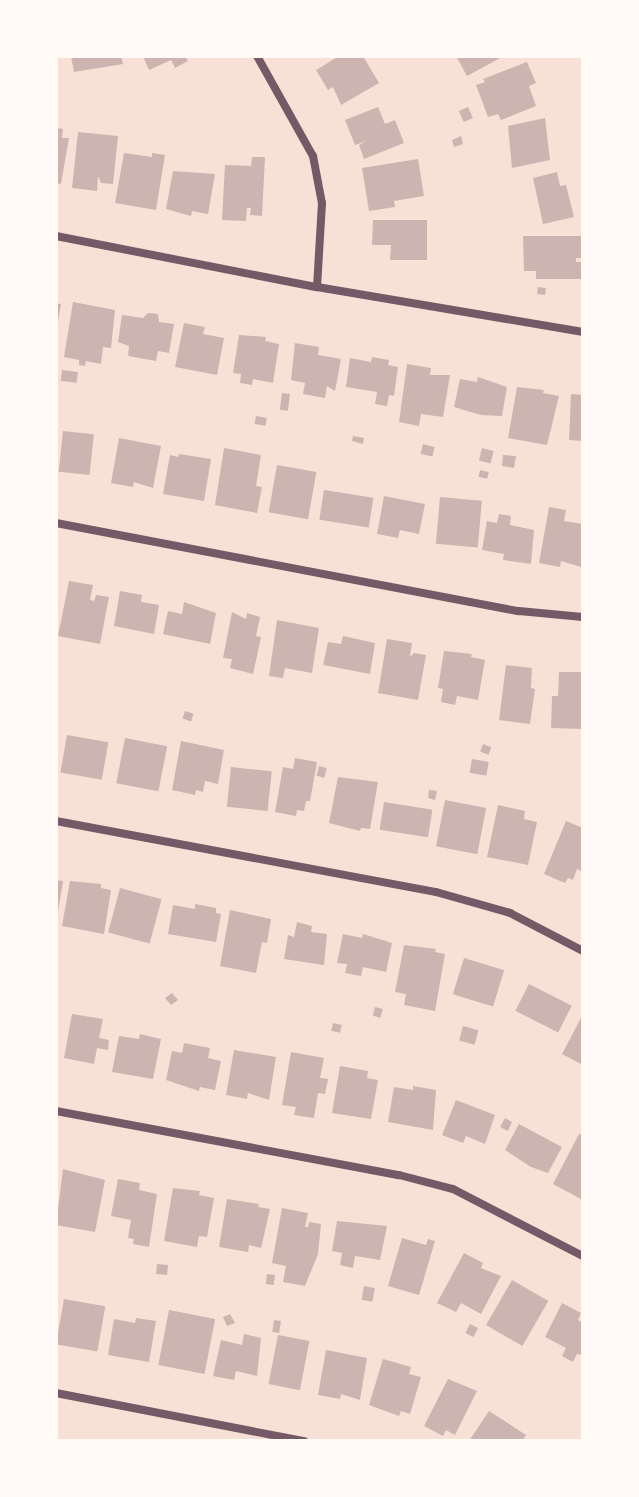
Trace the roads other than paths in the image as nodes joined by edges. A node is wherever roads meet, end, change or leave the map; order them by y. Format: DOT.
graph roads {
  1 [pos="257,56"];
  2 [pos="56,236"];
  3 [pos="317,287"];
  4 [pos="583,332"];
  5 [pos="56,523"];
  6 [pos="583,617"];
  7 [pos="56,821"];
  8 [pos="583,951"];
  9 [pos="56,1111"];
  10 [pos="583,1256"];
  11 [pos="56,1393"];
  12 [pos="304,1441"];
  1 -- 3 [label="street"];
  2 -- 3 [label="street"];
  3 -- 4 [label="street"];
  5 -- 6 [label="street"];
  7 -- 8 [label="street"];
  9 -- 10 [label="street"];
  11 -- 12 [label="street"];
}
